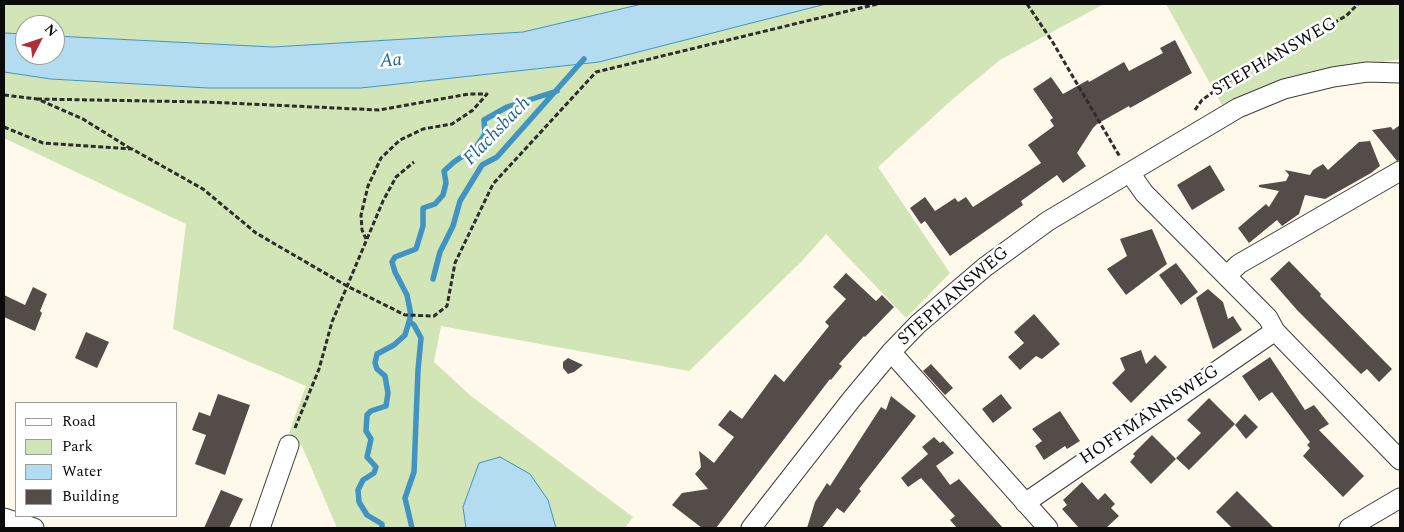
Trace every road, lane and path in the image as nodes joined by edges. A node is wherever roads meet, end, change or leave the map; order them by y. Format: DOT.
graph roads {
  1 [pos="877,4"];
  2 [pos="1027,4"];
  3 [pos="1358,4"];
  4 [pos="1400,73"];
  5 [pos="4,95"];
  6 [pos="37,99"];
  7 [pos="1193,112"];
  8 [pos="4,127"];
  9 [pos="132,149"];
  10 [pos="414,162"];
  11 [pos="1400,171"];
  12 [pos="1130,173"];
  13 [pos="366,239"];
  14 [pos="1226,276"];
  15 [pos="347,286"];
  16 [pos="1275,331"];
  17 [pos="891,352"];
  18 [pos="289,445"];
  19 [pos="1400,460"];
  20 [pos="1400,498"];
  21 [pos="1025,502"];
  22 [pos="4,518"];
  23 [pos="34,528"];
  24 [pos="260,528"];
  25 [pos="751,528"];
  26 [pos="1048,528"];
  27 [pos="1349,528"];
  1 -- 15 [label="path"];
  2 -- 12 [label="path"];
  3 -- 7 [label="path, STEPHANSWEG"];
  4 -- 12 [label="street, STEPHANSWEG"];
  5 -- 6 [label="path"];
  6 -- 9 [label="path"];
  6 -- 13 [label="path"];
  8 -- 9 [label="path"];
  9 -- 15 [label="path"];
  10 -- 13 [label="path"];
  11 -- 14 [label="street"];
  12 -- 14 [label="street"];
  12 -- 17 [label="street, STEPHANSWEG"];
  13 -- 15 [label="path"];
  14 -- 16 [label="street"];
  15 -- 18 [label="path"];
  16 -- 19 [label="street"];
  16 -- 21 [label="street, HOFFMANNSWEG"];
  17 -- 21 [label="street"];
  17 -- 25 [label="street, STEPHANSWEG"];
  18 -- 24 [label="street"];
  20 -- 27 [label="street"];
  21 -- 26 [label="street"];
  22 -- 23 [label="street"];
}
